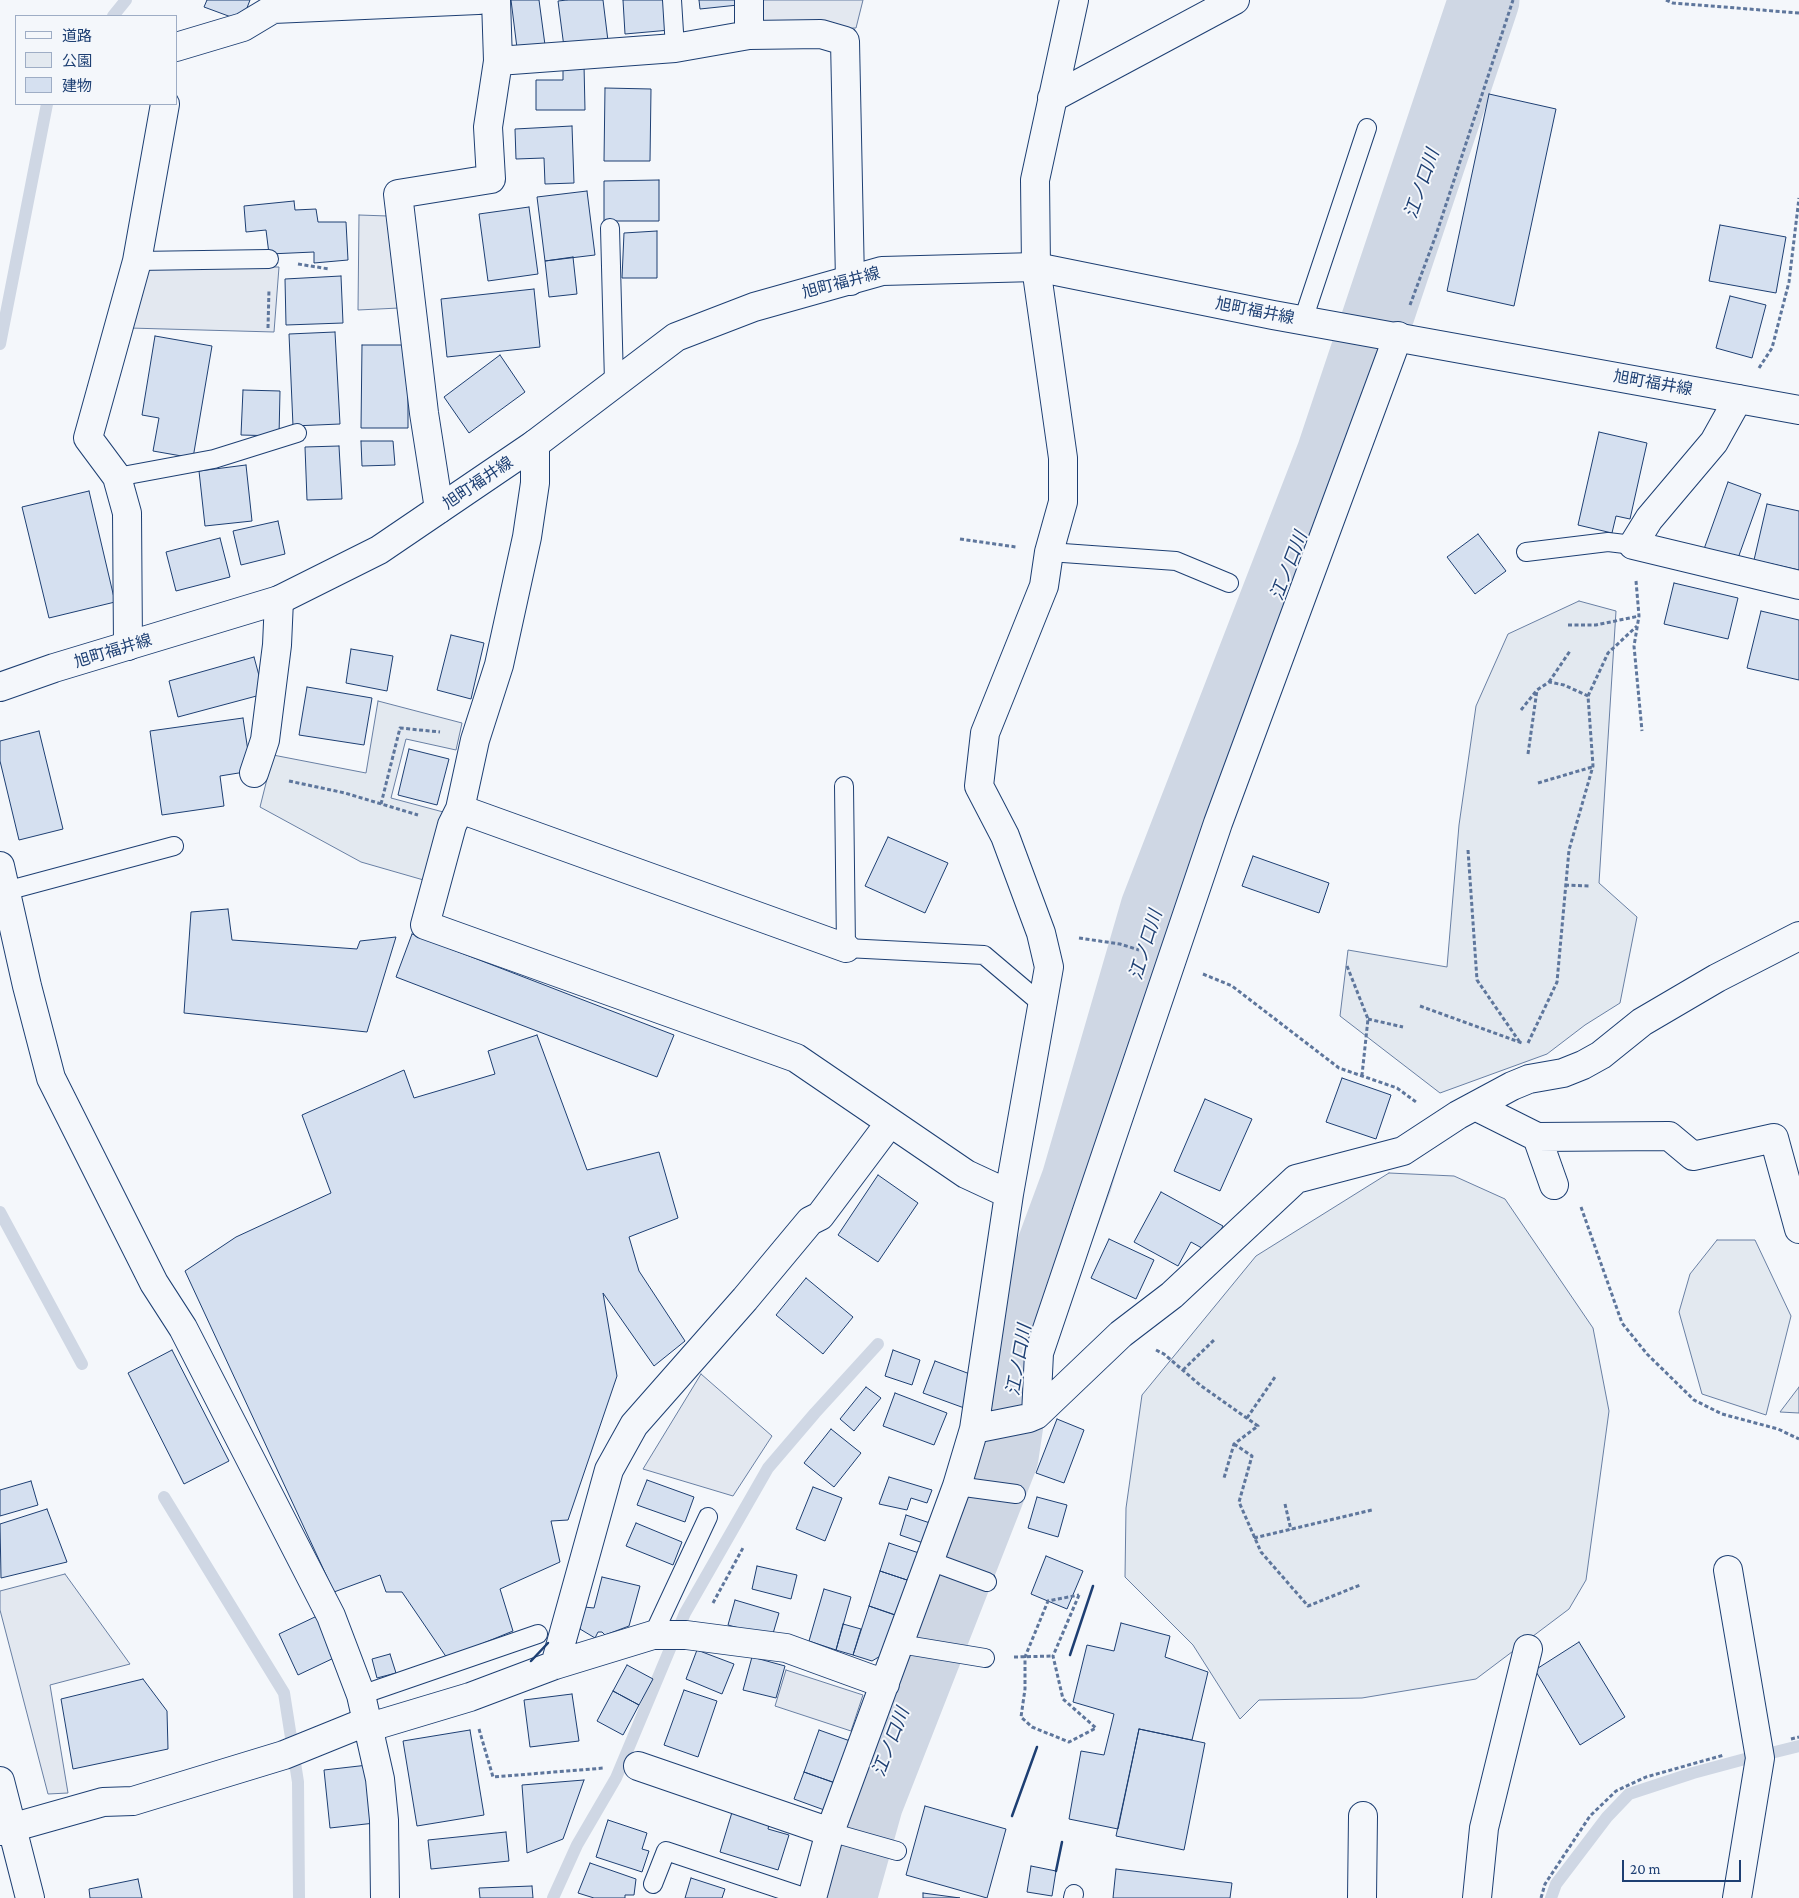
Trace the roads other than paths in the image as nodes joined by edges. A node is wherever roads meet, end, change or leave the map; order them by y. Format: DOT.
graph roads {
  1 [pos="478,0"];
  2 [pos="496,0"];
  3 [pos="672,0"];
  4 [pos="749,0"];
  5 [pos="1074,0"];
  6 [pos="1235,0"];
  7 [pos="274,4"];
  8 [pos="749,36"];
  9 [pos="178,46"];
  10 [pos="675,48"];
  11 [pos="498,61"];
  12 [pos="1052,98"];
  13 [pos="165,105"];
  14 [pos="1367,128"];
  15 [pos="610,228"];
  16 [pos="269,259"];
  17 [pos="137,261"];
  18 [pos="1036,266"];
  19 [pos="850,281"];
  20 [pos="1303,320"];
  21 [pos="1396,336"];
  22 [pos="614,382"];
  23 [pos="1738,398"];
  24 [pos="1799,410"];
  25 [pos="297,433"];
  26 [pos="536,444"];
  27 [pos="117,477"];
  28 [pos="439,509"];
  29 [pos="1633,545"];
  30 [pos="1049,552"];
  31 [pos="1526,552"];
  32 [pos="1229,583"];
  33 [pos="1799,585"];
  34 [pos="279,600"];
  35 [pos="128,646"];
  36 [pos="0,687"];
  37 [pos="254,773"];
  38 [pos="844,786"];
  39 [pos="456,817"];
  40 [pos="174,846"];
  41 [pos="3,879"];
  42 [pos="1799,936"];
  43 [pos="846,948"];
  44 [pos="1043,1005"];
  45 [pos="1475,1106"];
  46 [pos="889,1124"];
  47 [pos="1537,1137"];
  48 [pos="1554,1185"];
  49 [pos="1010,1194"];
  50 [pos="1799,1229"];
  51 [pos="1032,1416"];
  52 [pos="982,1428"];
  53 [pos="957,1486"];
  54 [pos="1016,1494"];
  55 [pos="708,1517"];
  56 [pos="930,1561"];
  57 [pos="1728,1570"];
  58 [pos="987,1582"];
  59 [pos="538,1634"];
  60 [pos="674,1636"];
  61 [pos="900,1644"];
  62 [pos="1528,1649"];
  63 [pos="984,1658"];
  64 [pos="555,1665"];
  65 [pos="885,1684"];
  66 [pos="360,1695"];
  67 [pos="369,1724"];
  68 [pos="638,1766"];
  69 [pos="0,1781"];
  70 [pos="1363,1816"];
  71 [pos="6,1829"];
  72 [pos="835,1833"];
  73 [pos="897,1851"];
  74 [pos="653,1884"];
  75 [pos="30,1898"];
  76 [pos="385,1898"];
  77 [pos="807,1898"];
  78 [pos="812,1898"];
  79 [pos="1362,1898"];
  80 [pos="1476,1898"];
  81 [pos="1737,1898"];
  1 -- 7 [label="main road"];
  2 -- 11 [label="main road"];
  3 -- 10 [label="lane"];
  4 -- 8 [label="main road"];
  5 -- 12 [label="main road"];
  6 -- 12 [label="main road"];
  7 -- 9 [label="main road"];
  8 -- 10 [label="main road"];
  8 -- 19 [label="main road"];
  10 -- 11 [label="main road"];
  11 -- 28 [label="main road"];
  12 -- 18 [label="main road"];
  13 -- 17 [label="main road"];
  14 -- 20 [label="lane"];
  15 -- 22 [label="lane"];
  16 -- 17 [label="lane"];
  17 -- 27 [label="main road"];
  18 -- 19 [label="main road, 旭町福井線"];
  18 -- 20 [label="main road, 旭町福井線"];
  18 -- 30 [label="main road"];
  19 -- 22 [label="main road, 旭町福井線"];
  20 -- 21 [label="main road, 旭町福井線"];
  21 -- 23 [label="main road, 旭町福井線"];
  21 -- 51 [label="main road"];
  22 -- 26 [label="main road, 旭町福井線"];
  23 -- 24 [label="main road, 旭町福井線"];
  23 -- 29 [label="main road"];
  25 -- 27 [label="lane"];
  26 -- 28 [label="main road, 旭町福井線"];
  26 -- 39 [label="main road"];
  27 -- 35 [label="main road"];
  28 -- 34 [label="main road, 旭町福井線"];
  29 -- 31 [label="lane"];
  29 -- 33 [label="main road"];
  30 -- 32 [label="lane"];
  30 -- 44 [label="main road"];
  34 -- 35 [label="main road, 旭町福井線"];
  34 -- 37 [label="main road"];
  35 -- 36 [label="main road, 旭町福井線"];
  38 -- 43 [label="lane"];
  39 -- 43 [label="main road"];
  39 -- 46 [label="main road"];
  40 -- 41 [label="lane"];
  41 -- 66 [label="main road"];
  42 -- 45 [label="main road"];
  43 -- 44 [label="lane"];
  44 -- 49 [label="main road"];
  45 -- 47 [label="main road"];
  45 -- 51 [label="main road"];
  46 -- 49 [label="main road"];
  46 -- 64 [label="main road"];
  47 -- 48 [label="main road"];
  47 -- 50 [label="main road"];
  49 -- 52 [label="main road"];
  51 -- 52 [label="main road"];
  52 -- 53 [label="main road"];
  53 -- 54 [label="lane"];
  53 -- 56 [label="main road"];
  55 -- 60 [label="lane"];
  56 -- 58 [label="lane"];
  56 -- 61 [label="main road"];
  57 -- 81 [label="main road"];
  59 -- 66 [label="lane"];
  60 -- 64 [label="main road"];
  60 -- 65 [label="main road"];
  61 -- 63 [label="lane"];
  61 -- 65 [label="main road"];
  62 -- 80 [label="main road"];
  64 -- 67 [label="main road"];
  65 -- 72 [label="main road"];
  66 -- 67 [label="main road"];
  67 -- 71 [label="main road"];
  67 -- 76 [label="main road"];
  68 -- 72 [label="main road"];
  69 -- 71 [label="main road"];
  70 -- 79 [label="main road"];
  71 -- 75 [label="main road"];
  72 -- 73 [label="lane"];
  72 -- 78 [label="main road"];
  74 -- 77 [label="lane"];
}
